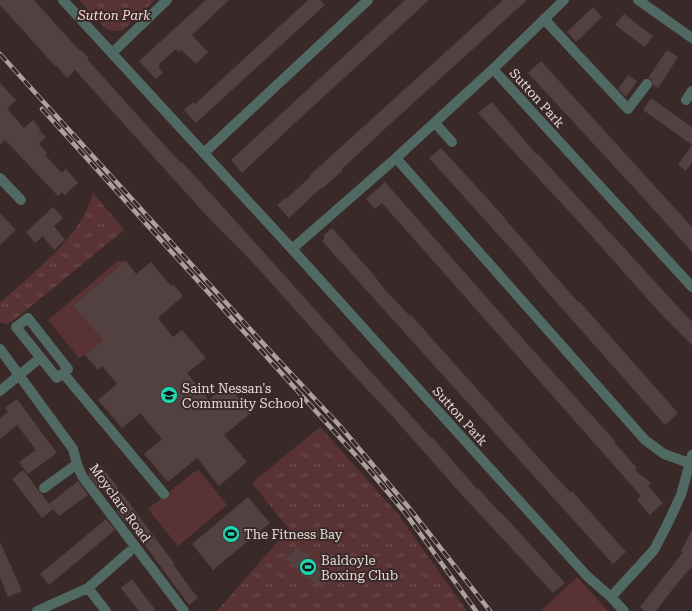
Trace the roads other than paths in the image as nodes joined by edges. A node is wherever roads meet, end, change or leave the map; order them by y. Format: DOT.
graph roads {
  1 [pos="63,0"];
  2 [pos="167,0"];
  3 [pos="368,0"];
  4 [pos="564,0"];
  5 [pos="638,0"];
  6 [pos="544,19"];
  7 [pos="692,38"];
  8 [pos="112,53"];
  9 [pos="493,69"];
  10 [pos="647,84"];
  11 [pos="692,91"];
  12 [pos="686,100"];
  13 [pos="434,123"];
  14 [pos="452,142"];
  15 [pos="204,153"];
  16 [pos="396,158"];
  17 [pos="0,178"];
  18 [pos="21,200"];
  19 [pos="292,249"];
  20 [pos="692,287"];
  21 [pos="0,348"];
  22 [pos="40,358"];
  23 [pos="63,373"];
  24 [pos="20,376"];
  25 [pos="0,391"];
  26 [pos="691,459"];
  27 [pos="77,464"];
  28 [pos="44,488"];
  29 [pos="164,494"];
  30 [pos="129,552"];
  31 [pos="88,588"];
  32 [pos="611,597"];
  33 [pos="37,611"];
  34 [pos="106,611"];
  35 [pos="184,611"];
  36 [pos="624,611"];
  1 -- 8 [label="street, Sutton Park"];
  2 -- 8 [label="street"];
  3 -- 15 [label="street"];
  4 -- 6 [label="street, Sutton Park"];
  5 -- 7 [label="street"];
  6 -- 9 [label="street, Sutton Park"];
  6 -- 10 [label="street"];
  8 -- 15 [label="street, Sutton Park"];
  9 -- 13 [label="street, Sutton Park"];
  9 -- 20 [label="street, Sutton Park"];
  11 -- 12 [label="street"];
  13 -- 14 [label="street"];
  13 -- 16 [label="street, Sutton Park"];
  15 -- 19 [label="street, Sutton Park"];
  16 -- 19 [label="street, Sutton Park"];
  16 -- 26 [label="street"];
  17 -- 18 [label="street"];
  19 -- 32 [label="street, Sutton Park"];
  21 -- 24 [label="street, Moyclare Road"];
  22 -- 23 [label="street"];
  22 -- 23 [label="street"];
  22 -- 24 [label="street"];
  23 -- 29 [label="street"];
  24 -- 25 [label="street"];
  24 -- 27 [label="street, Moyclare Road"];
  26 -- 32 [label="street"];
  27 -- 28 [label="street"];
  27 -- 35 [label="street, Moyclare Road"];
  30 -- 31 [label="street"];
  31 -- 33 [label="street"];
  31 -- 34 [label="street"];
  32 -- 36 [label="street, Sutton Park"];
}
